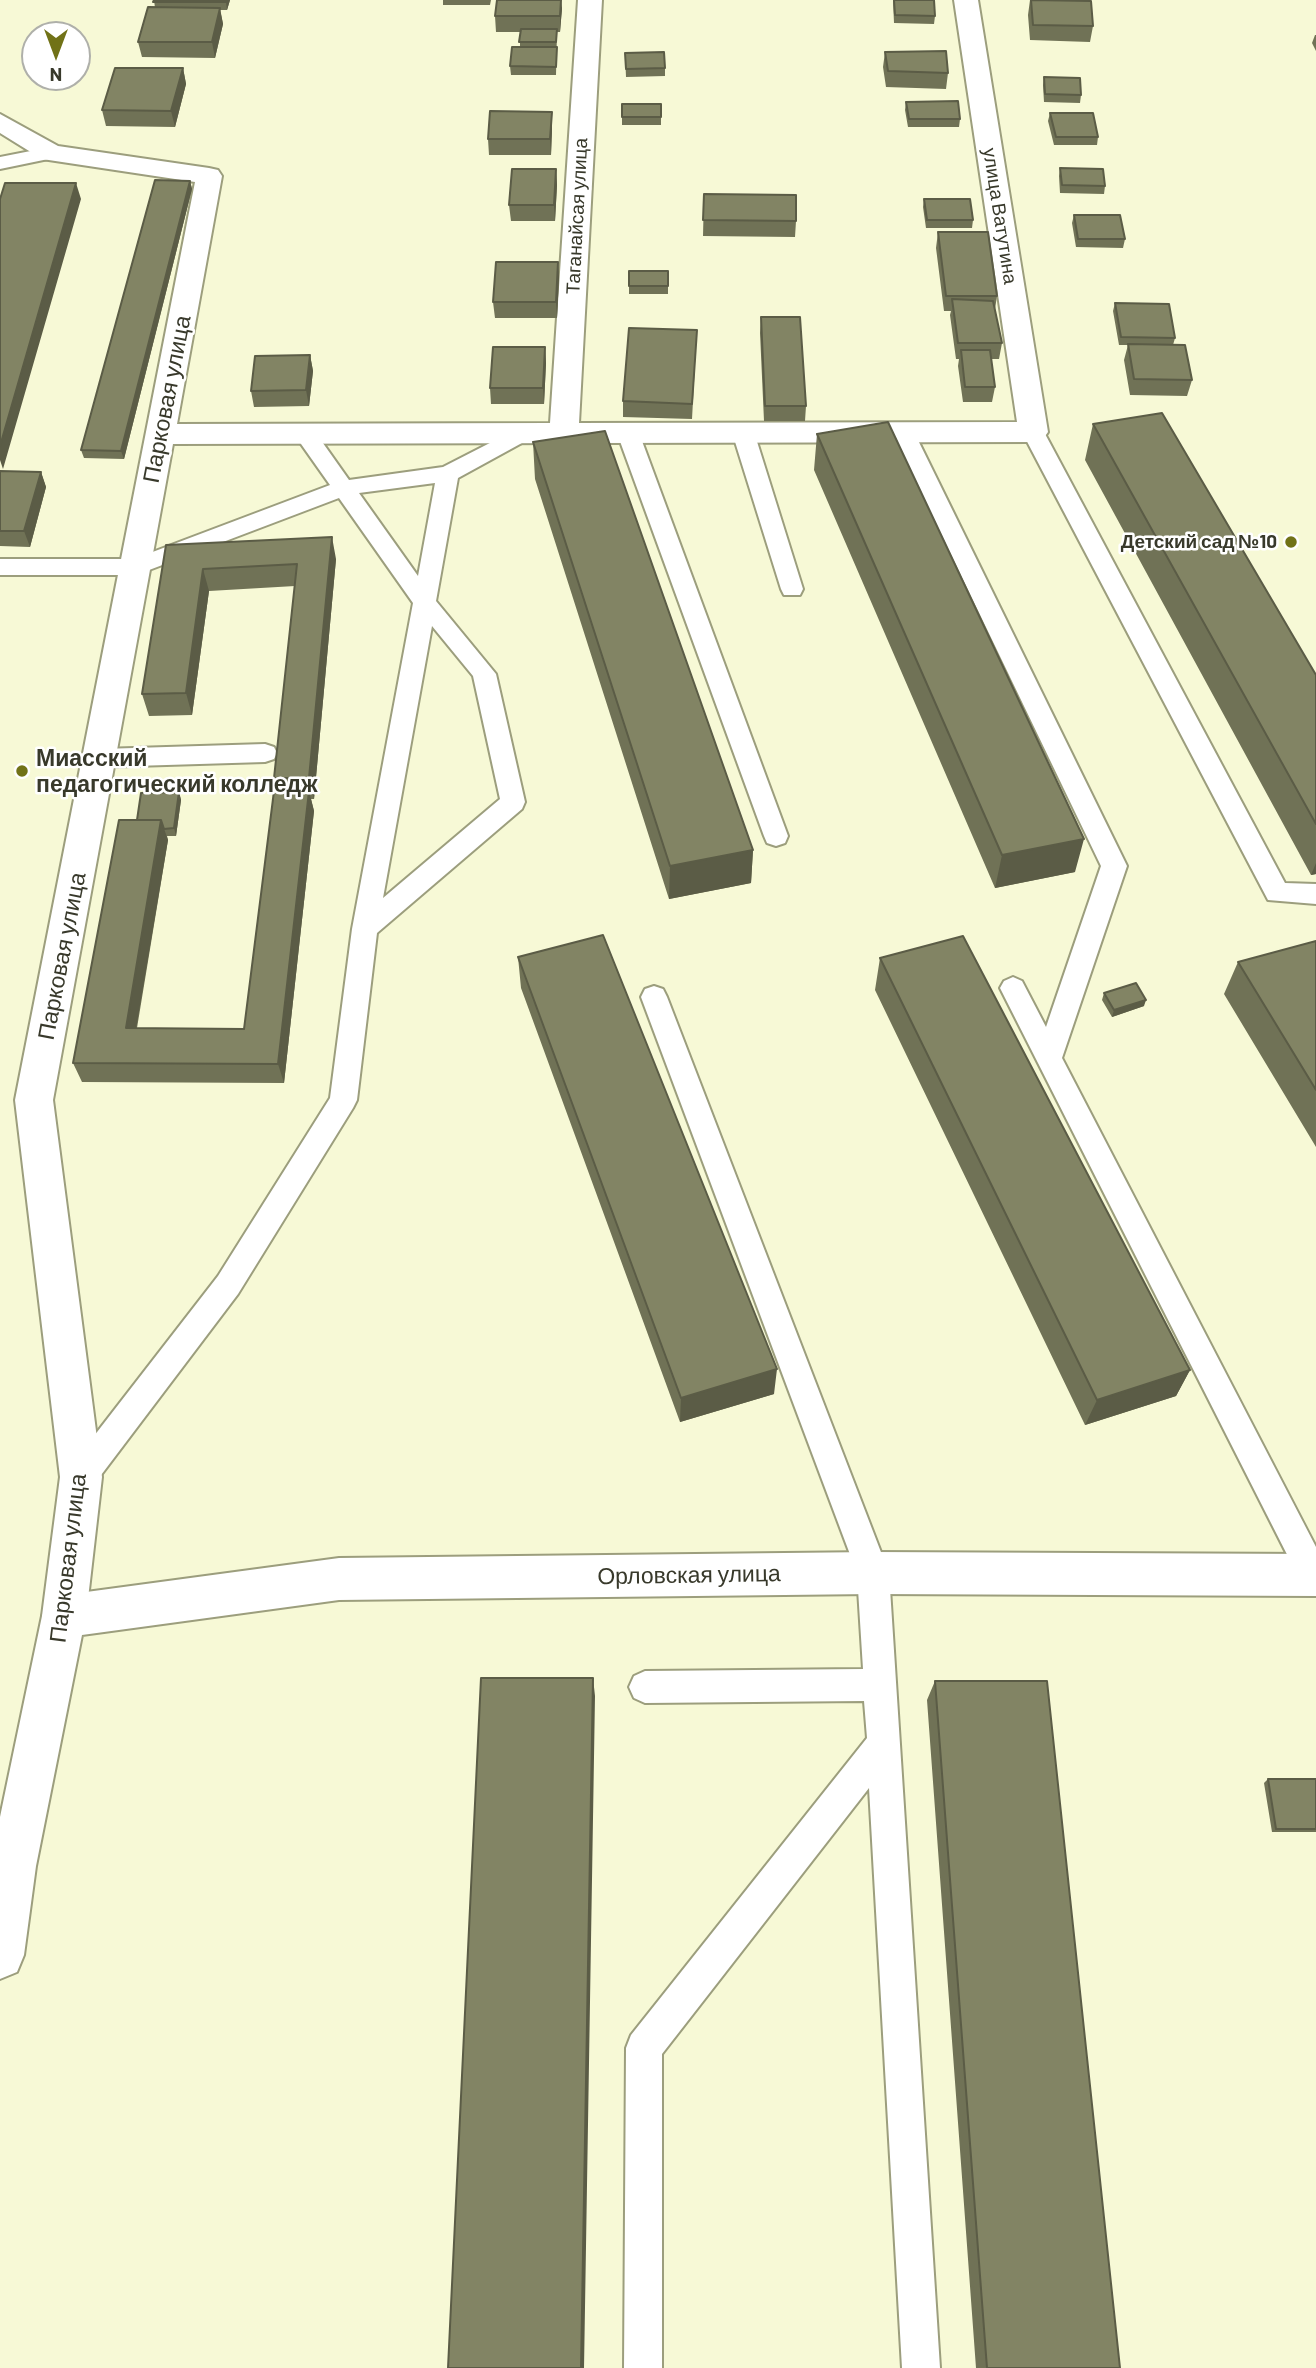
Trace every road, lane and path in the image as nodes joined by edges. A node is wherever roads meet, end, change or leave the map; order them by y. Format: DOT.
graph roads {
  1 [pos="590,0"];
  2 [pos="966,0"];
  3 [pos="0,122"];
  4 [pos="51,153"];
  5 [pos="0,163"];
  6 [pos="743,432"];
  7 [pos="902,432"];
  8 [pos="1033,432"];
  9 [pos="523,433"];
  10 [pos="564,433"];
  11 [pos="628,433"];
  12 [pos="161,434"];
  13 [pos="305,434"];
  14 [pos="447,474"];
  15 [pos="344,488"];
  16 [pos="0,567"];
  17 [pos="136,567"];
  18 [pos="792,589"];
  19 [pos="426,604"];
  20 [pos="265,753"];
  21 [pos="100,758"];
  22 [pos="776,836"];
  23 [pos="1316,894"];
  24 [pos="365,929"];
  25 [pos="1013,988"];
  26 [pos="654,997"];
  27 [pos="1049,1058"];
  28 [pos="81,1477"];
  29 [pos="873,1573"];
  30 [pos="1316,1576"];
  31 [pos="64,1616"];
  32 [pos="880,1685"];
  33 [pos="645,1687"];
  34 [pos="883,1744"];
  35 [pos="0,1955"];
  36 [pos="643,2368"];
  37 [pos="921,2368"];
  1 -- 10 [label="street, Таганайсая улица"];
  2 -- 8 [label="street, улица Ватутина"];
  3 -- 4 [label="street, Парковая улица"];
  4 -- 5 [label="lane"];
  4 -- 12 [label="street, Парковая улица"];
  6 -- 7 [label="street"];
  6 -- 11 [label="street"];
  6 -- 18 [label="lane"];
  7 -- 8 [label="street"];
  7 -- 27 [label="lane"];
  8 -- 23 [label="lane"];
  9 -- 10 [label="street"];
  9 -- 13 [label="street"];
  9 -- 14 [label="lane"];
  10 -- 11 [label="street"];
  11 -- 22 [label="lane"];
  12 -- 13 [label="street"];
  12 -- 17 [label="street, Парковая улица"];
  13 -- 15 [label="lane"];
  14 -- 15 [label="lane"];
  14 -- 19 [label="lane"];
  15 -- 17 [label="lane"];
  15 -- 19 [label="lane"];
  16 -- 17 [label="lane"];
  17 -- 21 [label="street, Парковая улица"];
  19 -- 24 [label="lane"];
  19 -- 24 [label="lane"];
  20 -- 21 [label="lane"];
  21 -- 28 [label="street, Парковая улица"];
  24 -- 28 [label="lane"];
  25 -- 27 [label="lane"];
  26 -- 29 [label="lane"];
  27 -- 30 [label="lane"];
  28 -- 31 [label="street, Парковая улица"];
  29 -- 30 [label="street, Орловская улица"];
  29 -- 31 [label="street, Орловская улица"];
  29 -- 32 [label="lane"];
  31 -- 35 [label="street, Парковая улица"];
  32 -- 33 [label="lane"];
  32 -- 34 [label="lane"];
  34 -- 36 [label="lane"];
  34 -- 37 [label="lane"];
}
